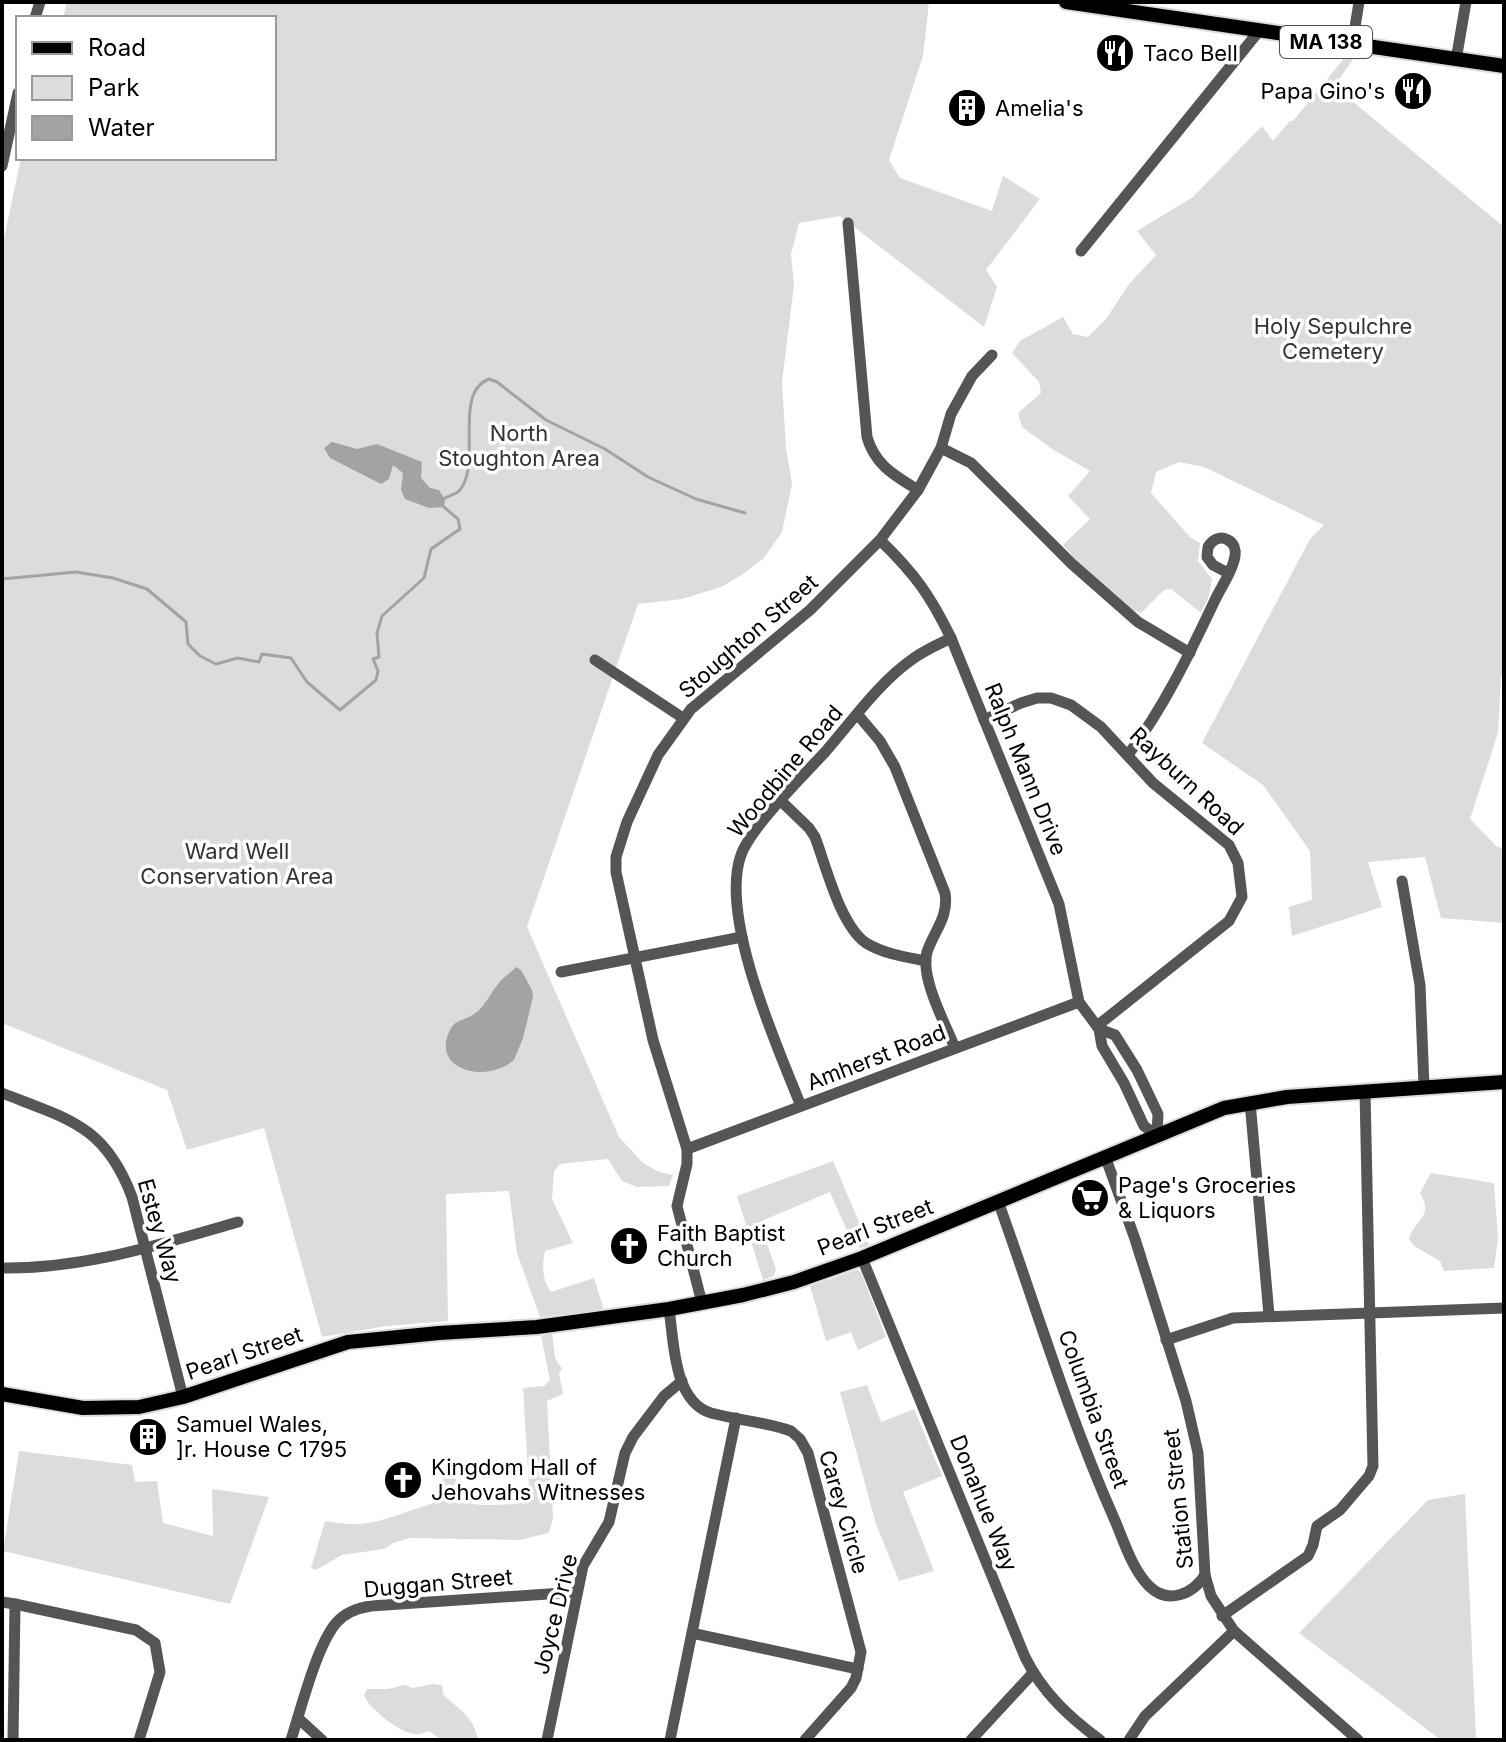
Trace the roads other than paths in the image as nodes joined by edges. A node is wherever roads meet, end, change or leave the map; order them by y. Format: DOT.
graph roads {
  1 [pos="1066,2"];
  2 [pos="1359,2"];
  3 [pos="1466,2"];
  4 [pos="1120,6"];
  5 [pos="1259,31"];
  6 [pos="1352,46"];
  7 [pos="1456,60"];
  8 [pos="1504,66"];
  9 [pos="16,102"];
  10 [pos="2,166"];
  11 [pos="848,223"];
  12 [pos="1081,251"];
  13 [pos="992,355"];
  14 [pos="941,448"];
  15 [pos="918,490"];
  16 [pos="880,540"];
  17 [pos="1228,573"];
  18 [pos="951,638"];
  19 [pos="1190,653"];
  20 [pos="595,660"];
  21 [pos="858,715"];
  22 [pos="683,718"];
  23 [pos="984,720"];
  24 [pos="1128,755"];
  25 [pos="781,801"];
  26 [pos="1402,881"];
  27 [pos="742,937"];
  28 [pos="633,958"];
  29 [pos="926,961"];
  30 [pos="561,972"];
  31 [pos="1079,1002"];
  32 [pos="1098,1028"];
  33 [pos="955,1048"];
  34 [pos="1504,1082"];
  35 [pos="1424,1086"];
  36 [pos="1365,1091"];
  37 [pos="2,1093"];
  38 [pos="1250,1102"];
  39 [pos="801,1106"];
  40 [pos="1157,1135"];
  41 [pos="687,1149"];
  42 [pos="1105,1156"];
  43 [pos="998,1201"];
  44 [pos="238,1222"];
  45 [pos="144,1247"];
  46 [pos="862,1258"];
  47 [pos="2,1268"];
  48 [pos="702,1303"];
  49 [pos="1504,1308"];
  50 [pos="669,1309"];
  51 [pos="1369,1313"];
  52 [pos="1269,1315"];
  53 [pos="1166,1340"];
  54 [pos="682,1381"];
  55 [pos="2,1394"];
  56 [pos="183,1397"];
  57 [pos="736,1418"];
  58 [pos="1205,1575"];
  59 [pos="577,1592"];
  60 [pos="1188,1593"];
  61 [pos="1211,1596"];
  62 [pos="2,1602"];
  63 [pos="15,1604"];
  64 [pos="1222,1616"];
  65 [pos="1234,1631"];
  66 [pos="692,1633"];
  67 [pos="858,1669"];
  68 [pos="1033,1673"];
  69 [pos="298,1718"];
  70 [pos="13,1740"];
  71 [pos="139,1740"];
  72 [pos="291,1740"];
  73 [pos="322,1740"];
  74 [pos="547,1740"];
  75 [pos="670,1740"];
  76 [pos="805,1740"];
  77 [pos="971,1740"];
  78 [pos="1100,1740"];
  79 [pos="1129,1740"];
  80 [pos="1358,1740"];
  1 -- 4 [label="main road, MA 138"];
  2 -- 6 [label="street"];
  3 -- 7 [label="street"];
  4 -- 5 [label="main road, MA 138"];
  5 -- 6 [label="main road, MA 138"];
  5 -- 12 [label="street"];
  6 -- 7 [label="main road, MA 138"];
  7 -- 8 [label="main road, MA 138"];
  9 -- 10 [label="street"];
  11 -- 15 [label="street"];
  13 -- 14 [label="street, Stoughton Street"];
  14 -- 15 [label="street, Stoughton Street"];
  14 -- 19 [label="street"];
  15 -- 16 [label="street, Stoughton Street"];
  16 -- 18 [label="street, Ralph Mann Drive"];
  16 -- 22 [label="street, Stoughton Street"];
  17 -- 19 [label="street"];
  18 -- 21 [label="street, Woodbine Road"];
  18 -- 23 [label="street, Ralph Mann Drive"];
  19 -- 24 [label="street"];
  20 -- 22 [label="street"];
  21 -- 25 [label="street, Woodbine Road"];
  21 -- 29 [label="street"];
  22 -- 28 [label="street, Stoughton Street"];
  23 -- 24 [label="street, Rayburn Road"];
  23 -- 31 [label="street, Ralph Mann Drive"];
  24 -- 32 [label="street, Rayburn Road"];
  25 -- 27 [label="street, Woodbine Road"];
  25 -- 29 [label="street"];
  26 -- 35 [label="street"];
  27 -- 28 [label="street"];
  27 -- 39 [label="street, Woodbine Road"];
  28 -- 30 [label="street"];
  28 -- 41 [label="street, Stoughton Street"];
  29 -- 33 [label="street"];
  31 -- 32 [label="street, Ralph Mann Drive"];
  31 -- 33 [label="street, Amherst Road"];
  32 -- 40 [label="street, Ralph Mann Drive"];
  32 -- 40 [label="street, Ralph Mann Drive"];
  33 -- 39 [label="street, Amherst Road"];
  34 -- 35 [label="main road, Pearl Street"];
  35 -- 36 [label="main road, Pearl Street"];
  36 -- 38 [label="main road, Pearl Street"];
  36 -- 51 [label="street"];
  37 -- 45 [label="street, Estey Way"];
  38 -- 40 [label="main road, Pearl Street"];
  38 -- 52 [label="street"];
  39 -- 41 [label="street, Amherst Road"];
  40 -- 42 [label="main road, Pearl Street"];
  41 -- 48 [label="street, Stoughton Street"];
  42 -- 43 [label="main road, Pearl Street"];
  42 -- 53 [label="street, Station Street"];
  43 -- 46 [label="main road, Pearl Street"];
  43 -- 60 [label="street, Columbia Street"];
  44 -- 45 [label="street"];
  45 -- 47 [label="street"];
  45 -- 56 [label="street, Estey Way"];
  46 -- 48 [label="main road, Pearl Street"];
  46 -- 68 [label="street, Donahue Way"];
  48 -- 50 [label="main road, Pearl Street"];
  49 -- 51 [label="street"];
  50 -- 54 [label="street"];
  50 -- 56 [label="main road, Pearl Street"];
  51 -- 52 [label="street"];
  51 -- 64 [label="street"];
  52 -- 53 [label="street"];
  53 -- 58 [label="street, Station Street"];
  54 -- 57 [label="street, Carey Circle"];
  54 -- 59 [label="street, Joyce Drive"];
  55 -- 56 [label="main road, Pearl Street"];
  57 -- 66 [label="street"];
  57 -- 67 [label="street, Carey Circle"];
  58 -- 60 [label="street"];
  58 -- 61 [label="street, Station Street"];
  59 -- 69 [label="street, Duggan Street"];
  59 -- 74 [label="street, Joyce Drive"];
  60 -- 61 [label="street, Columbia Street"];
  61 -- 64 [label="street, Station Street"];
  62 -- 63 [label="street"];
  63 -- 70 [label="street"];
  63 -- 71 [label="street"];
  64 -- 65 [label="street, Station Street"];
  65 -- 79 [label="street"];
  65 -- 80 [label="street, Station Street"];
  66 -- 67 [label="street"];
  66 -- 75 [label="street"];
  67 -- 76 [label="street"];
  68 -- 77 [label="street"];
  68 -- 78 [label="street, Donahue Way"];
  69 -- 72 [label="street, Duggan Street"];
  69 -- 73 [label="street"];
}
